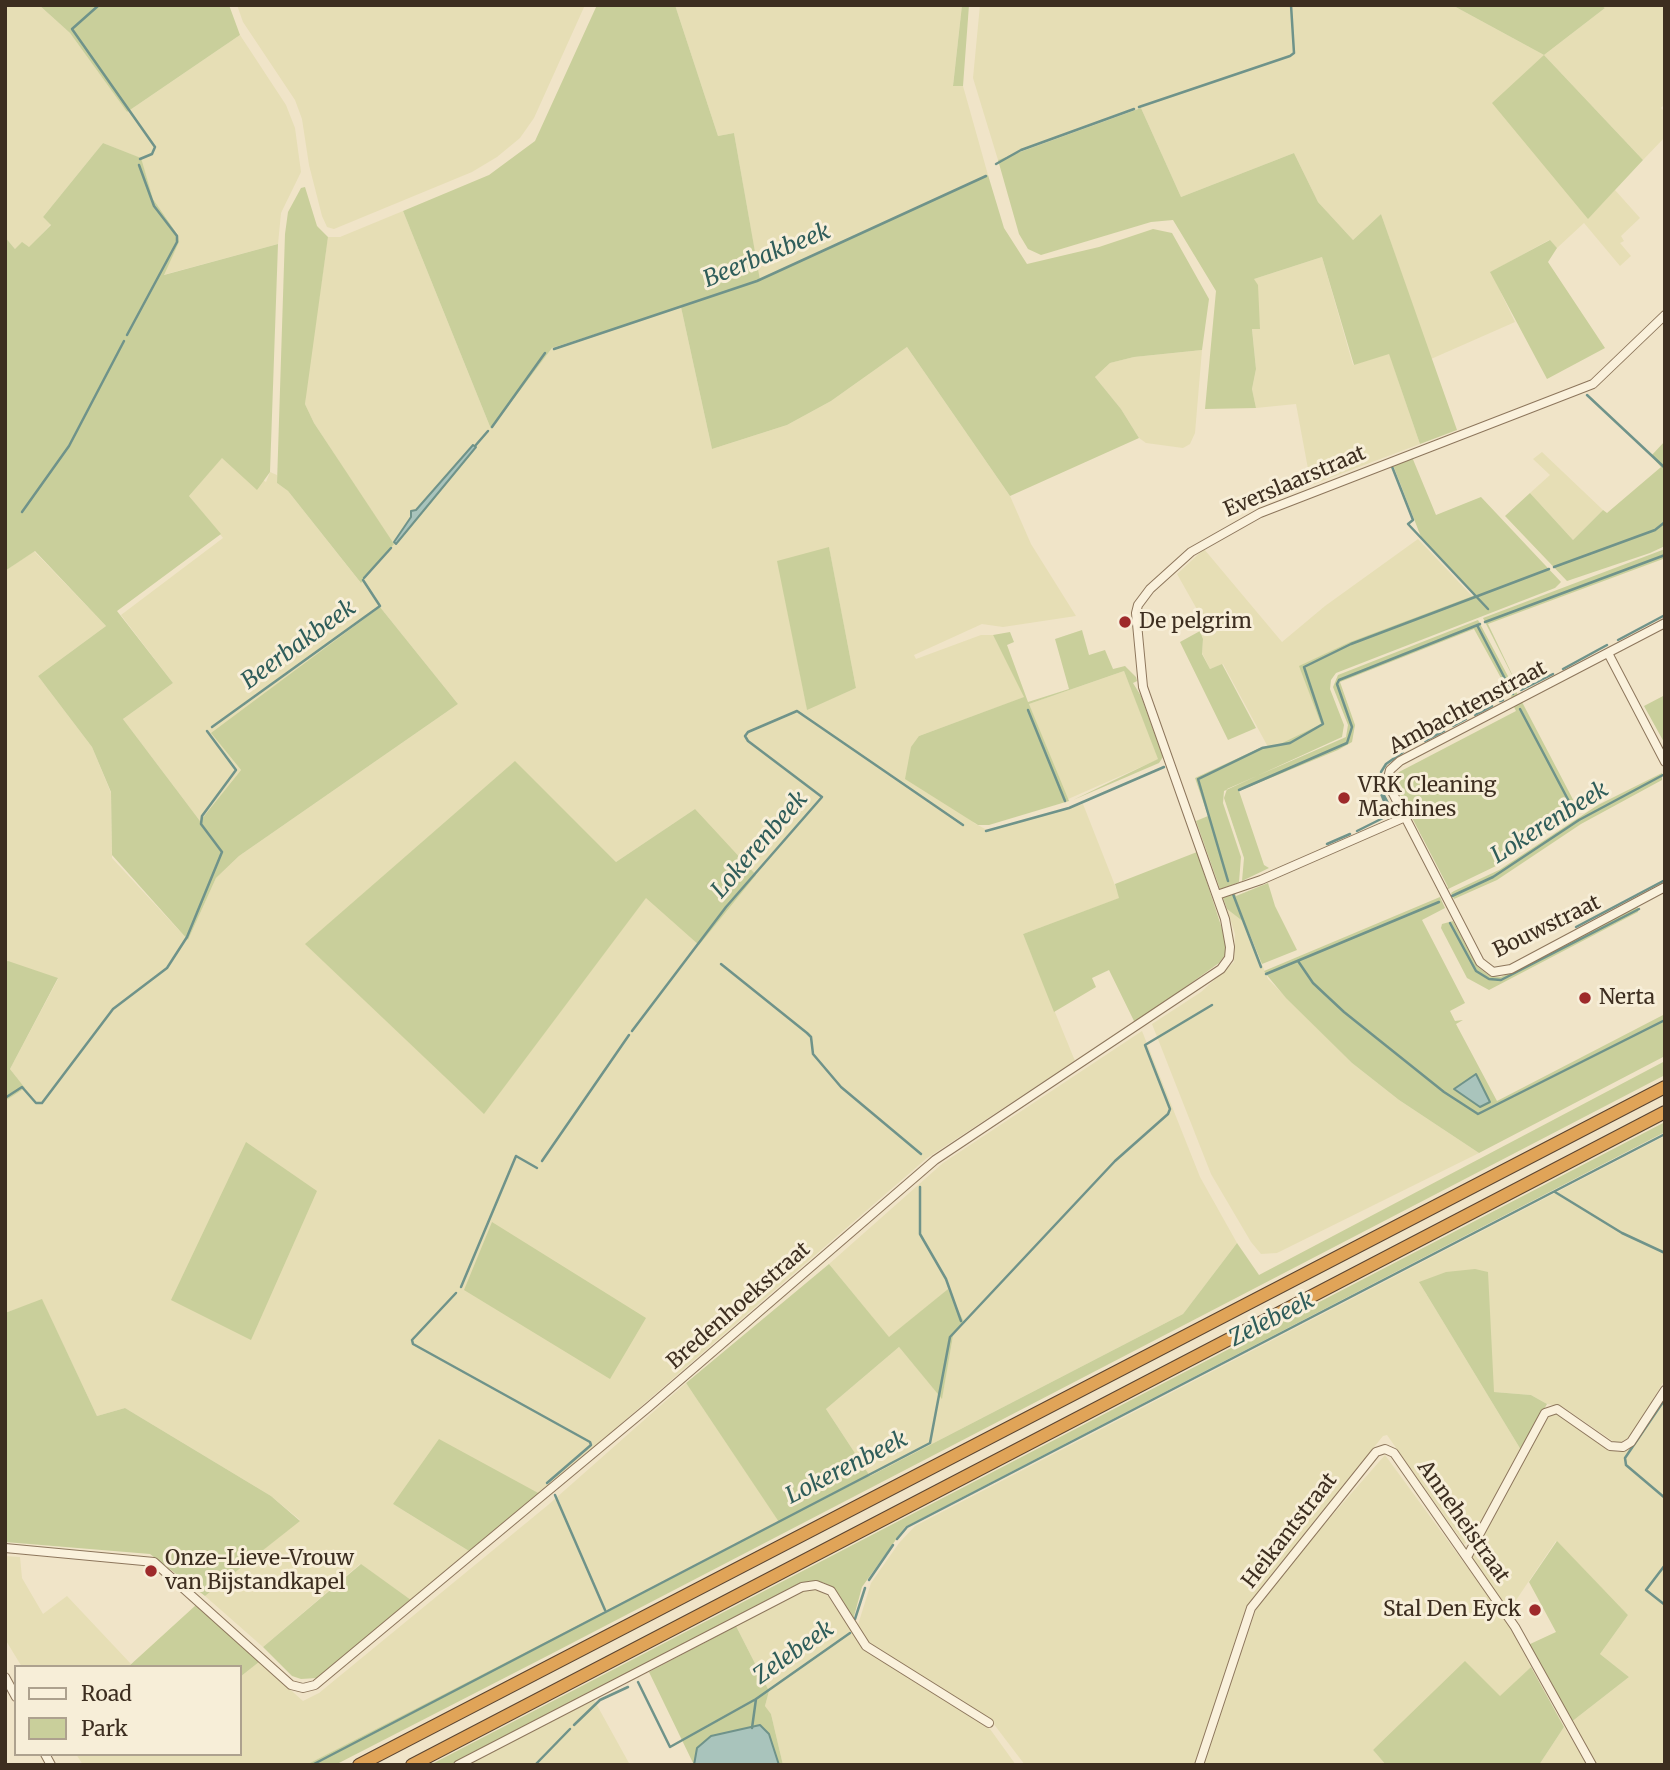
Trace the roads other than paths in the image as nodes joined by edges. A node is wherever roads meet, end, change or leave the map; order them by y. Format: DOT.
graph roads {
  1 [pos="1665,315"];
  2 [pos="1665,623"];
  3 [pos="1608,653"];
  4 [pos="1665,762"];
  5 [pos="1403,818"];
  6 [pos="1665,887"];
  7 [pos="1217,895"];
  8 [pos="1221,969"];
  9 [pos="1665,1087"];
  10 [pos="1665,1112"];
  11 [pos="1665,1390"];
  12 [pos="1385,1449"];
  13 [pos="5,1548"];
  14 [pos="1467,1557"];
  15 [pos="5,1677"];
  16 [pos="14,1693"];
  17 [pos="989,1723"];
  18 [pos="359,1765"];
  19 [pos="412,1765"];
  20 [pos="458,1765"];
  21 [pos="1199,1765"];
  22 [pos="1592,1765"];
  1 -- 7 [label="street, Everslaarstraat"];
  2 -- 3 [label="street, Ambachtenstraat"];
  3 -- 4 [label="street"];
  3 -- 5 [label="street, Ambachtenstraat"];
  5 -- 6 [label="street, Bouwstraat"];
  5 -- 7 [label="street"];
  7 -- 8 [label="street, Everslaarstraat"];
  8 -- 13 [label="street, Bredenhoekstraat"];
  9 -- 18 [label="highway"];
  10 -- 19 [label="highway"];
  11 -- 14 [label="street"];
  12 -- 14 [label="street, Anneheistraat"];
  12 -- 21 [label="street, Heikantstraat"];
  14 -- 22 [label="street, Anneheistraat"];
  15 -- 16 [label="street"];
  17 -- 20 [label="street"];
}
